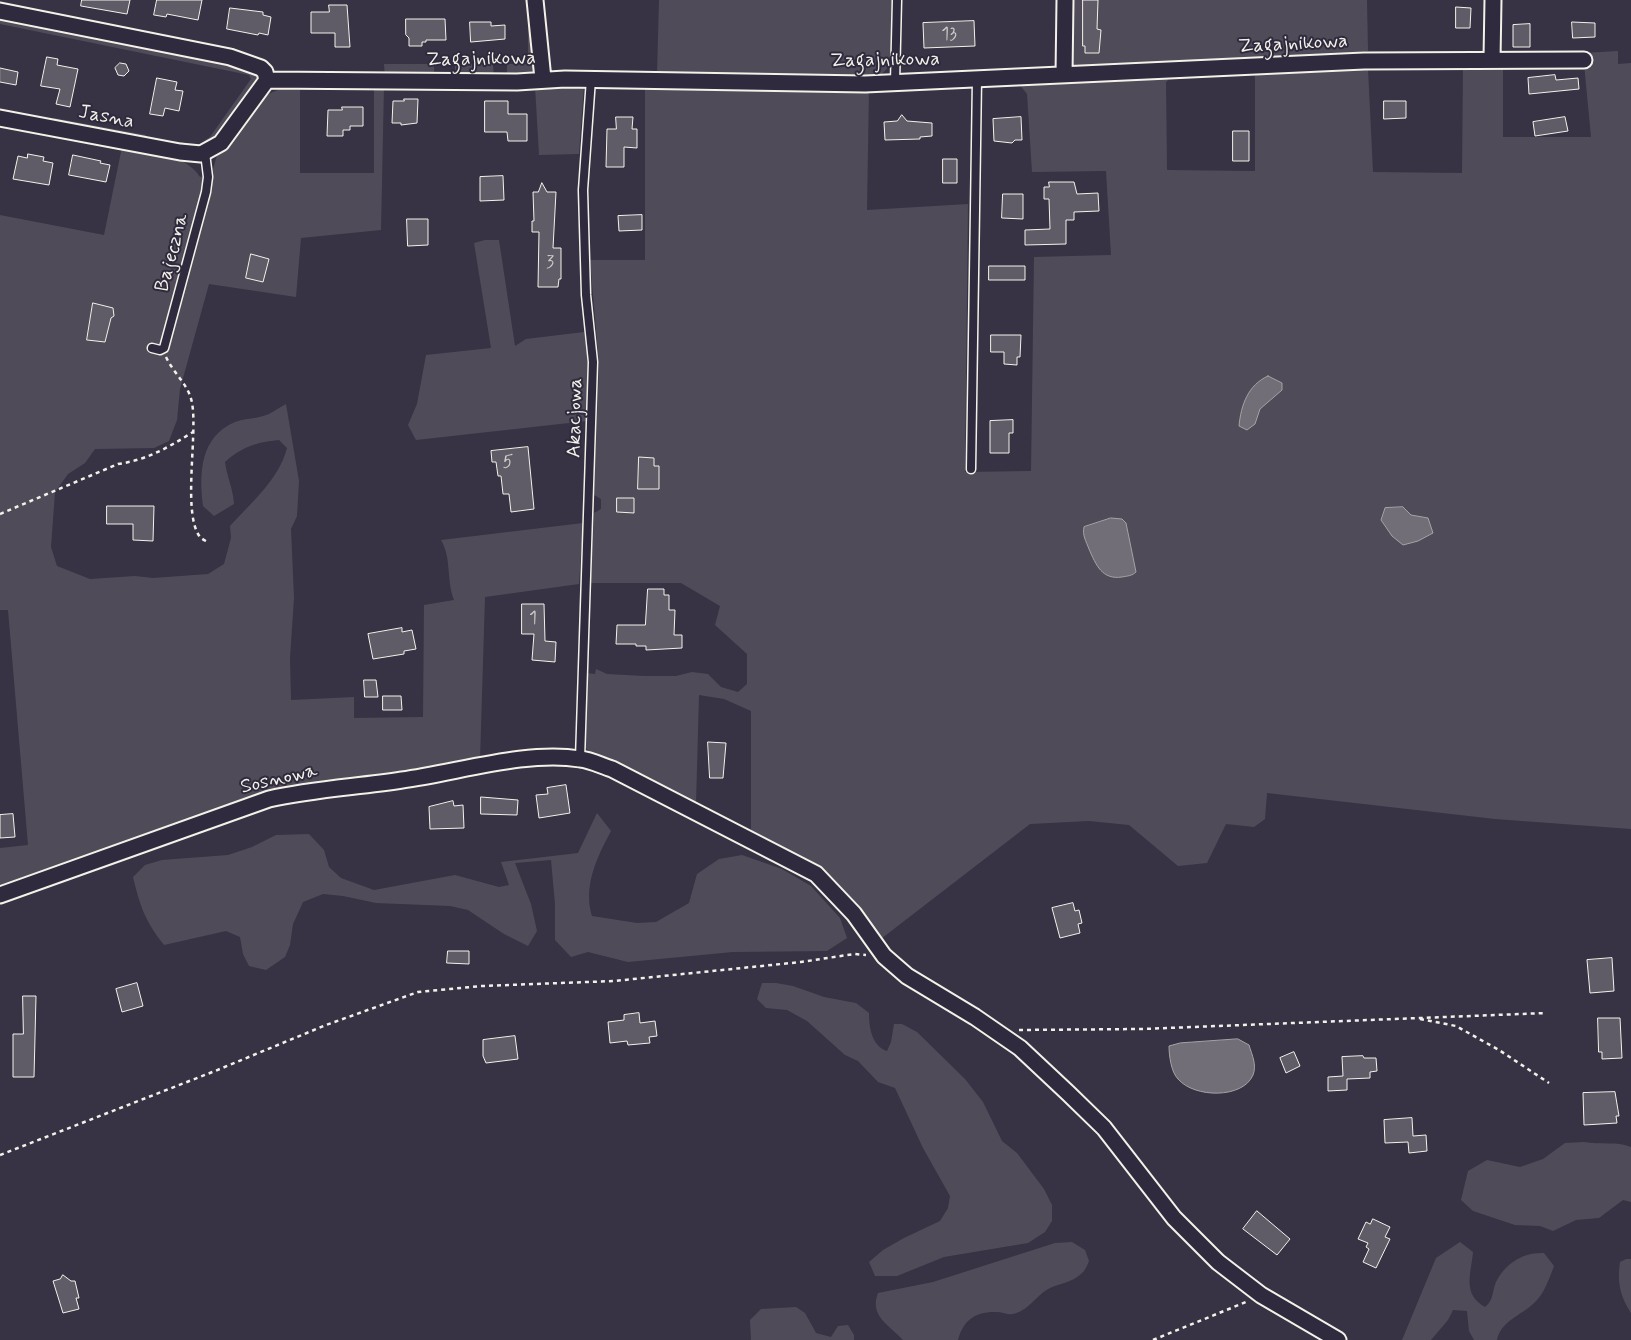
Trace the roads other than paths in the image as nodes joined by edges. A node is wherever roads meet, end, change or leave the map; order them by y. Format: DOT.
graph roads {
  1 [pos="535,0"];
  2 [pos="897,0"];
  3 [pos="1065,0"];
  4 [pos="1493,0"];
  5 [pos="0,11"];
  6 [pos="1492,59"];
  7 [pos="1584,60"];
  8 [pos="1064,75"];
  9 [pos="543,79"];
  10 [pos="977,79"];
  11 [pos="267,80"];
  12 [pos="591,80"];
  13 [pos="895,82"];
  14 [pos="0,118"];
  15 [pos="205,153"];
  16 [pos="152,348"];
  17 [pos="971,469"];
  18 [pos="580,759"];
  19 [pos="0,895"];
  20 [pos="1338,1340"];
  1 -- 9 [label="street"];
  2 -- 13 [label="lane"];
  3 -- 8 [label="street"];
  4 -- 6 [label="street"];
  5 -- 11 [label="street"];
  6 -- 7 [label="street, Zagajnikowa"];
  6 -- 8 [label="street, Zagajnikowa"];
  8 -- 10 [label="street, Zagajnikowa"];
  9 -- 11 [label="street, Zagajnikowa"];
  9 -- 12 [label="street, Zagajnikowa"];
  10 -- 13 [label="street, Zagajnikowa"];
  10 -- 17 [label="lane"];
  11 -- 15 [label="street"];
  12 -- 13 [label="street, Zagajnikowa"];
  12 -- 18 [label="lane, Akacjowa"];
  14 -- 15 [label="street, Jasna"];
  15 -- 16 [label="lane, Bajeczna"];
  18 -- 19 [label="street, Sosnowa"];
  18 -- 20 [label="street, Sosnowa"];
}
